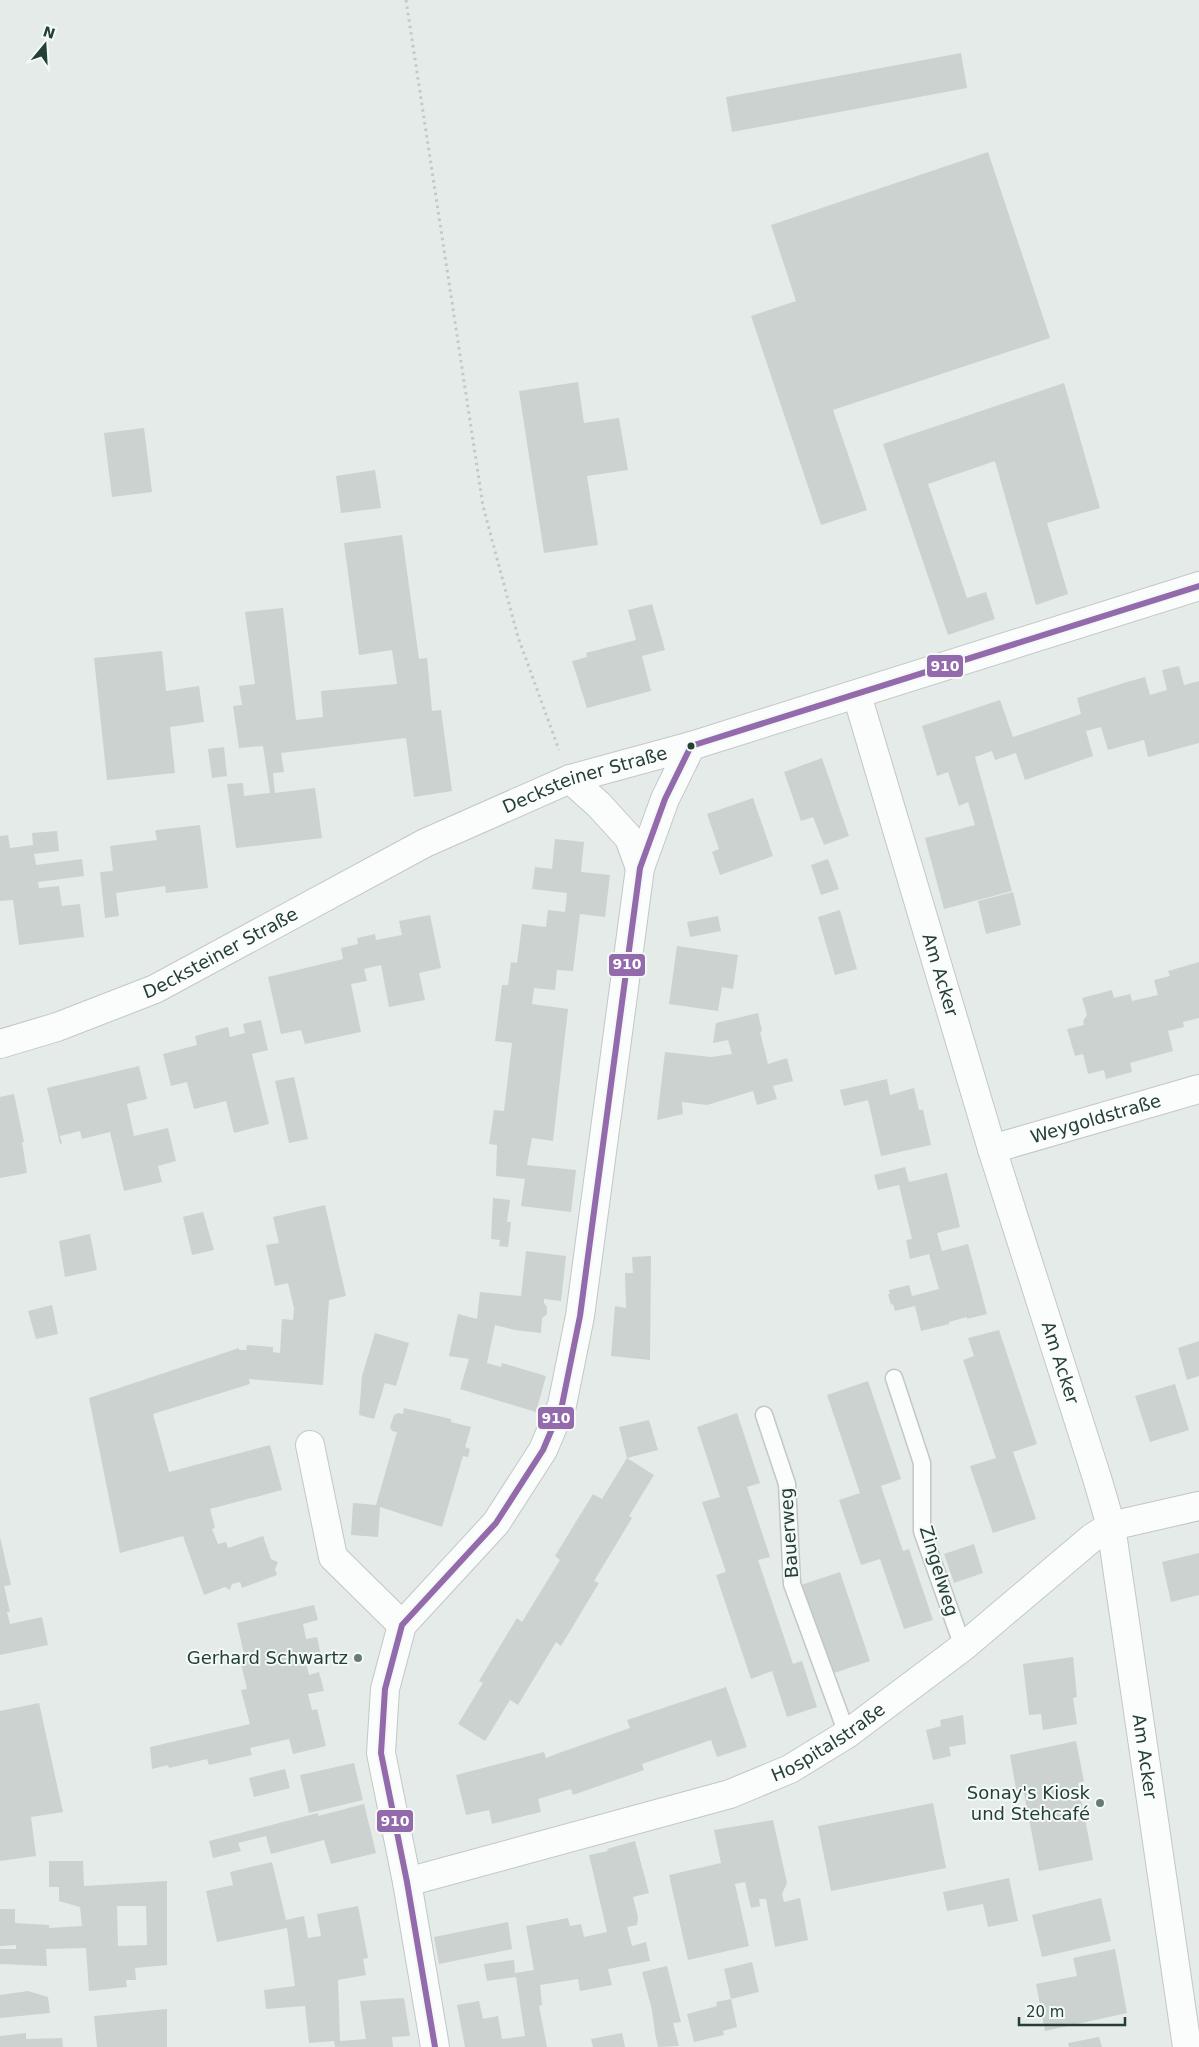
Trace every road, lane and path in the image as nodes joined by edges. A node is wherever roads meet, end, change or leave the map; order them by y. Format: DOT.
graph roads {
  1 [pos="406,0"];
  2 [pos="1199,586"];
  3 [pos="856,695"];
  4 [pos="691,746"];
  5 [pos="570,779"];
  6 [pos="640,868"];
  7 [pos="0,1044"];
  8 [pos="1199,1090"];
  9 [pos="992,1149"];
  10 [pos="894,1378"];
  11 [pos="764,1415"];
  12 [pos="310,1445"];
  13 [pos="1199,1506"];
  14 [pos="1111,1526"];
  15 [pos="402,1625"];
  16 [pos="963,1647"];
  17 [pos="847,1734"];
  18 [pos="407,1882"];
  19 [pos="435,2047"];
  20 [pos="1187,2047"];
  1 -- 5 [label="path"];
  2 -- 3 [label="street, Decksteiner Straße"];
  3 -- 4 [label="street, Decksteiner Straße"];
  3 -- 9 [label="street, Am Acker"];
  4 -- 5 [label="street, Decksteiner Straße"];
  4 -- 6 [label="street"];
  5 -- 6 [label="street"];
  5 -- 7 [label="street, Decksteiner Straße"];
  6 -- 15 [label="street"];
  8 -- 9 [label="street, Weygoldstraße"];
  9 -- 14 [label="street, Am Acker"];
  10 -- 16 [label="lane, Zingelweg"];
  11 -- 17 [label="lane, Bauerweg"];
  12 -- 15 [label="street"];
  13 -- 14 [label="street, Hospitalstraße"];
  14 -- 16 [label="street, Hospitalstraße"];
  14 -- 20 [label="street, Am Acker"];
  15 -- 18 [label="street"];
  16 -- 17 [label="street, Hospitalstraße"];
  17 -- 18 [label="street, Hospitalstraße"];
  18 -- 19 [label="street"];
}
